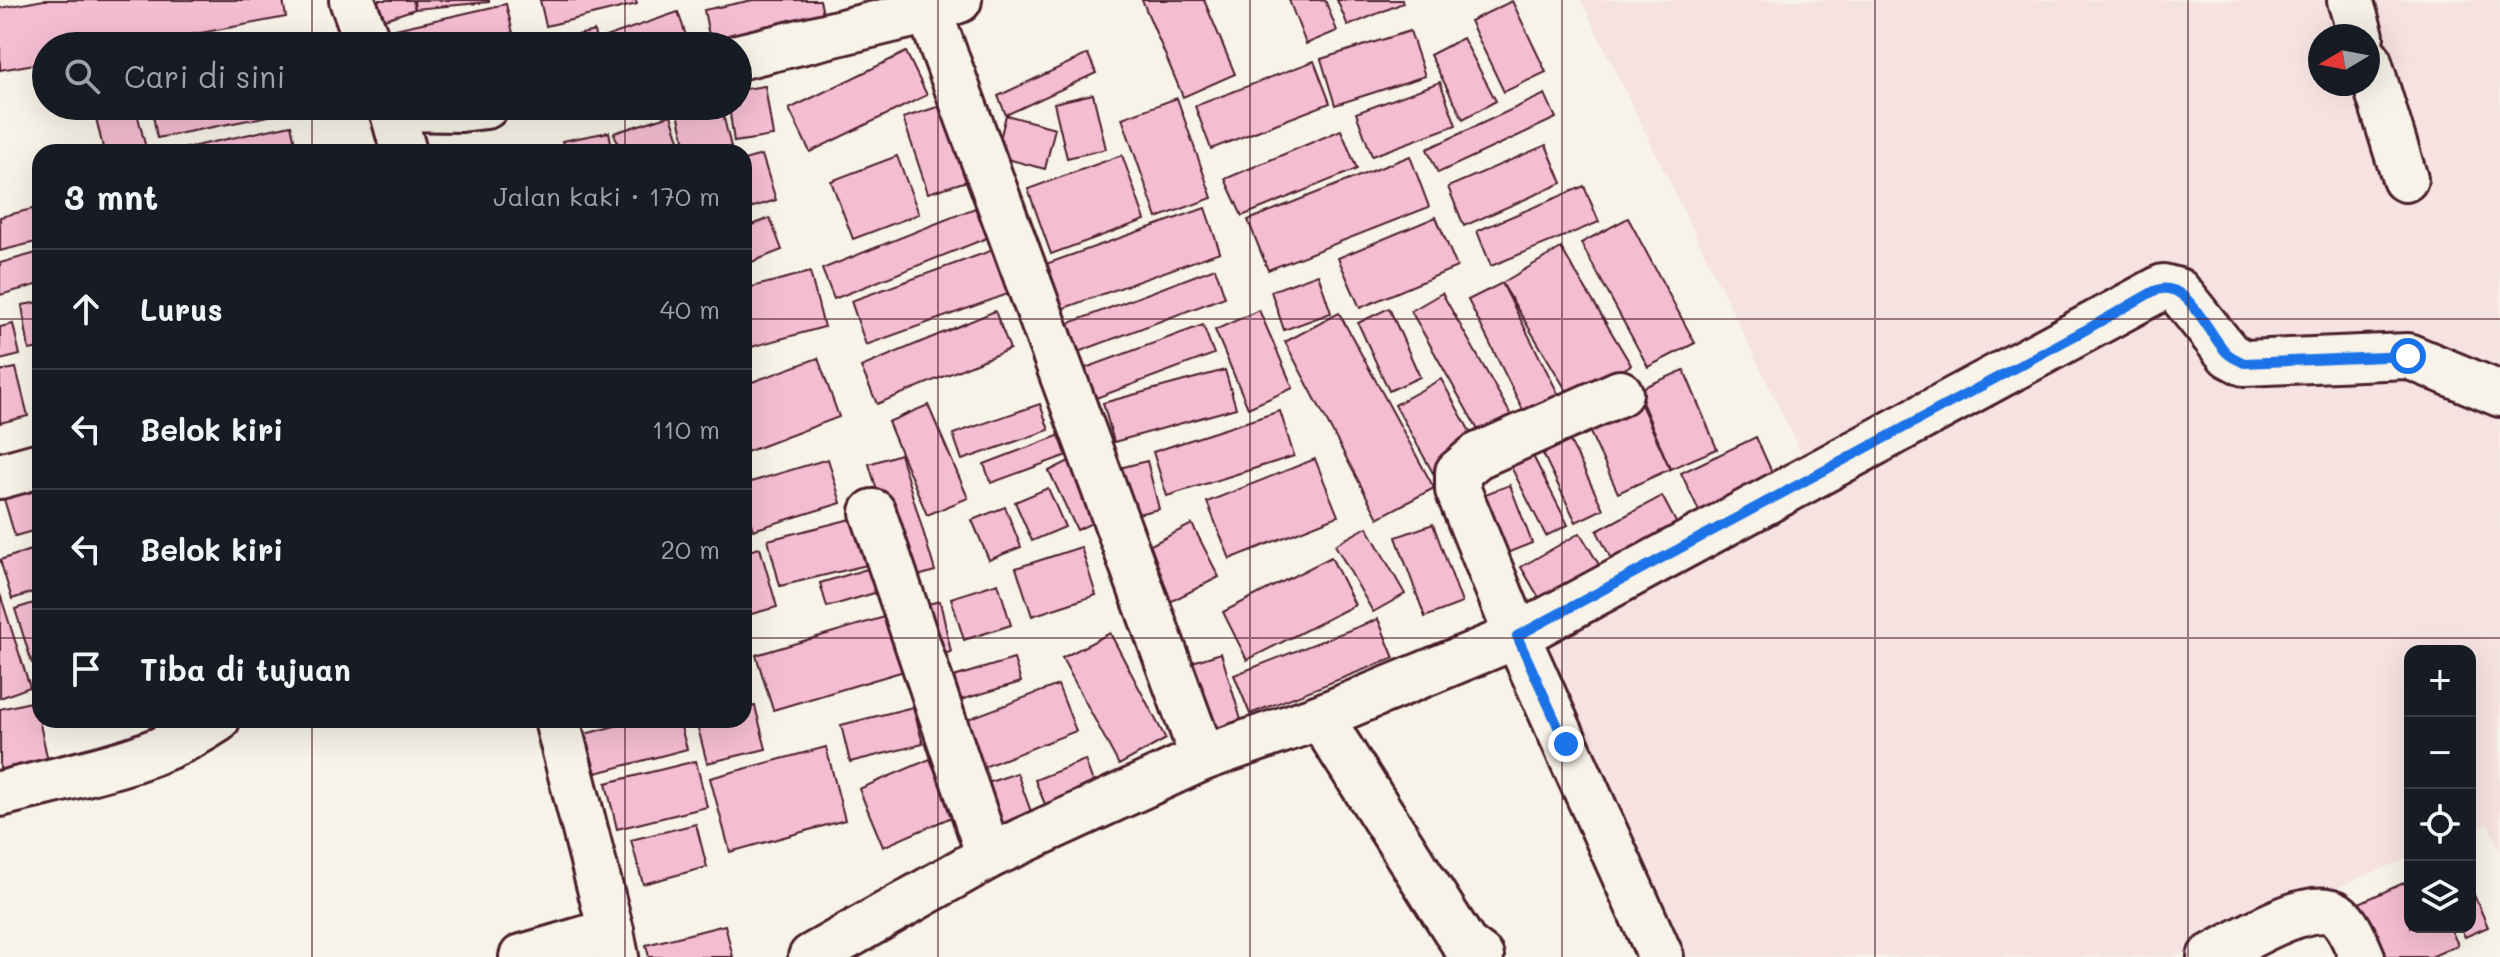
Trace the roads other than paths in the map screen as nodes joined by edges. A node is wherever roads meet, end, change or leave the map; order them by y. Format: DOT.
graph roads {
  1 [pos="352,0"];
  2 [pos="2350,0"];
  3 [pos="944,5"];
  4 [pos="2357,24"];
  5 [pos="364,32"];
  6 [pos="752,53"];
  7 [pos="2379,96"];
  8 [pos="395,120"];
  9 [pos="402,144"];
  10 [pos="2405,179"];
  11 [pos="1620,393"];
  12 [pos="2500,394"];
  13 [pos="32,467"];
  14 [pos="0,476"];
  15 [pos="873,512"];
  16 [pos="1517,636"];
  17 [pos="1320,717"];
  18 [pos="203,728"];
  19 [pos="559,728"];
  20 [pos="1203,758"];
  21 [pos="0,794"];
  22 [pos="989,856"];
  23 [pos="614,944"];
  24 [pos="522,957"];
  25 [pos="811,957"];
  26 [pos="1481,957"];
  27 [pos="1661,957"];
  28 [pos="2210,957"];
  29 [pos="2362,957"];
  1 -- 5 [label="street"];
  2 -- 4 [label="street"];
  3 -- 6 [label="street"];
  3 -- 20 [label="street"];
  7 -- 10 [label="street"];
  8 -- 9 [label="street"];
  11 -- 16 [label="street"];
  12 -- 16 [label="street"];
  13 -- 14 [label="street"];
  15 -- 22 [label="street"];
  16 -- 17 [label="street"];
  16 -- 27 [label="street"];
  17 -- 20 [label="street"];
  17 -- 26 [label="street"];
  18 -- 21 [label="street"];
  19 -- 23 [label="street"];
  20 -- 22 [label="street"];
  22 -- 25 [label="street"];
  23 -- 24 [label="street"];
  28 -- 29 [label="street"];
}
